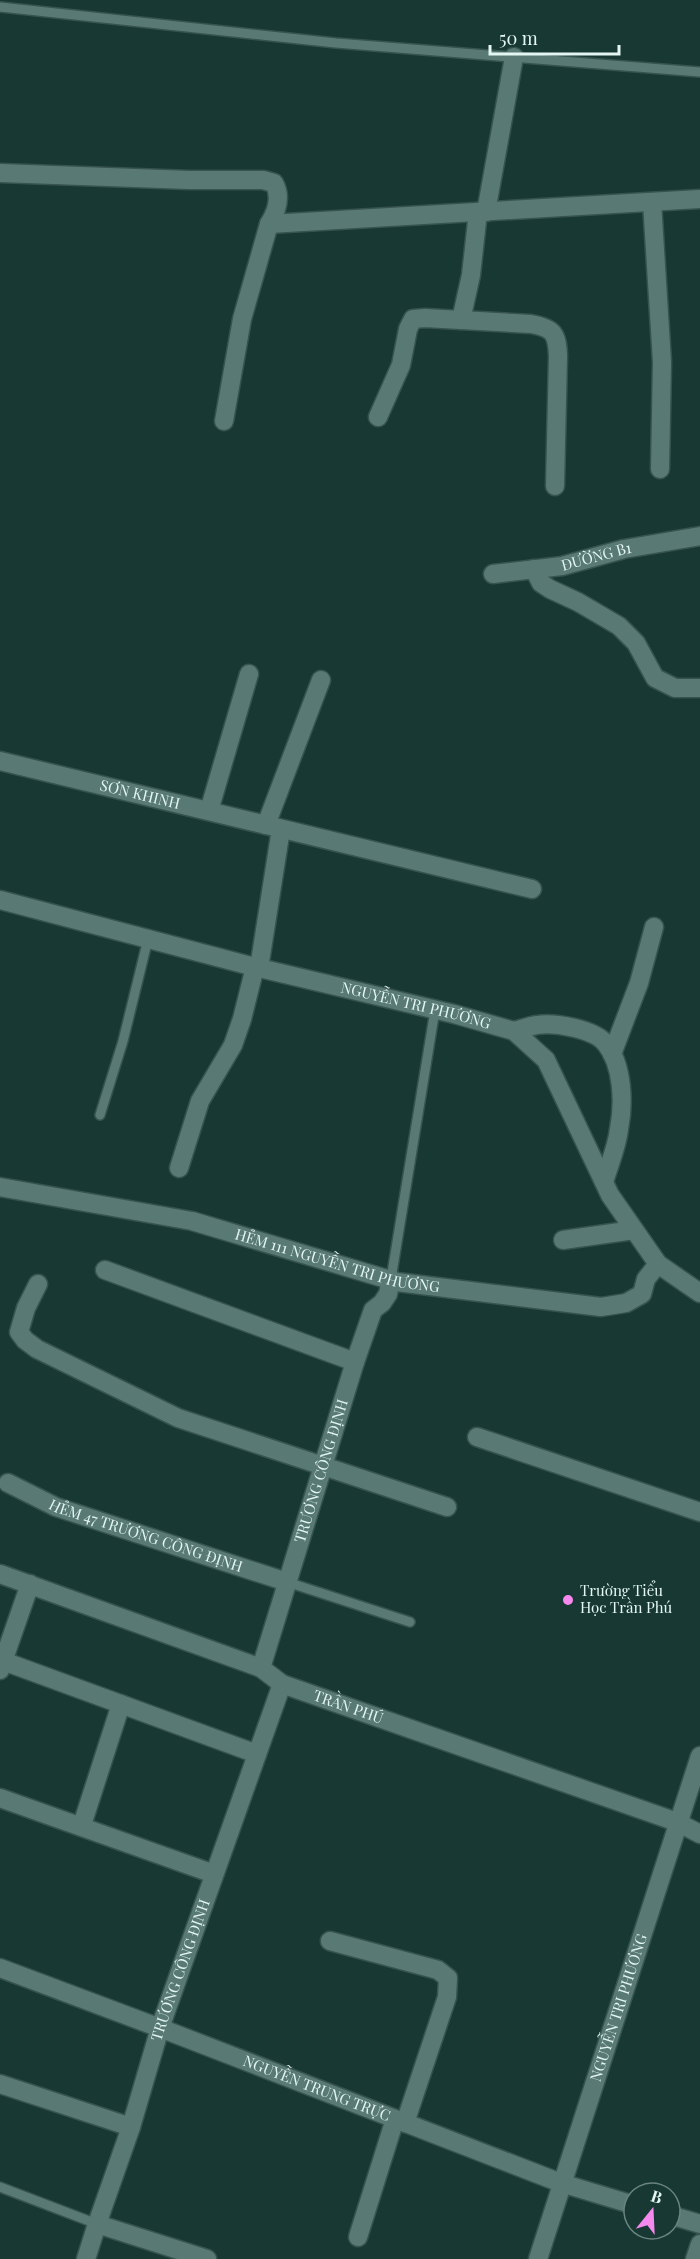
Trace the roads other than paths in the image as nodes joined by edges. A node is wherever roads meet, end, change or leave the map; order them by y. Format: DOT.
graph roads {
  1 [pos="0,7"];
  2 [pos="514,57"];
  3 [pos="700,72"];
  4 [pos="0,173"];
  5 [pos="700,199"];
  6 [pos="652,202"];
  7 [pos="482,212"];
  8 [pos="270,224"];
  9 [pos="461,320"];
  10 [pos="378,417"];
  11 [pos="224,421"];
  12 [pos="660,469"];
  13 [pos="555,486"];
  14 [pos="700,536"];
  15 [pos="534,569"];
  16 [pos="493,574"];
  17 [pos="249,674"];
  18 [pos="321,680"];
  19 [pos="700,688"];
  20 [pos="0,761"];
  21 [pos="209,811"];
  22 [pos="273,827"];
  23 [pos="532,889"];
  24 [pos="0,900"];
  25 [pos="654,927"];
  26 [pos="148,939"];
  27 [pos="257,968"];
  28 [pos="435,1010"];
  29 [pos="514,1031"];
  30 [pos="612,1054"];
  31 [pos="100,1115"];
  32 [pos="179,1168"];
  33 [pos="604,1182"];
  34 [pos="0,1187"];
  35 [pos="634,1230"];
  36 [pos="563,1240"];
  37 [pos="658,1264"];
  38 [pos="105,1270"];
  39 [pos="391,1279"];
  40 [pos="38,1284"];
  41 [pos="700,1293"];
  42 [pos="355,1362"];
  43 [pos="477,1437"];
  44 [pos="323,1467"];
  45 [pos="8,1483"];
  46 [pos="447,1507"];
  47 [pos="700,1512"];
  48 [pos="0,1574"];
  49 [pos="287,1582"];
  50 [pos="30,1584"];
  51 [pos="410,1622"];
  52 [pos="2,1666"];
  53 [pos="261,1668"];
  54 [pos="282,1684"];
  55 [pos="121,1704"];
  56 [pos="257,1754"];
  57 [pos="700,1756"];
  58 [pos="0,1798"];
  59 [pos="677,1822"];
  60 [pos="82,1825"];
  61 [pos="700,1834"];
  62 [pos="214,1874"];
  63 [pos="330,1941"];
  64 [pos="0,1968"];
  65 [pos="160,2028"];
  66 [pos="0,2084"];
  67 [pos="400,2121"];
  68 [pos="130,2127"];
  69 [pos="561,2183"];
  70 [pos="0,2187"];
  71 [pos="622,2201"];
  72 [pos="682,2219"];
  73 [pos="97,2224"];
  74 [pos="700,2224"];
  75 [pos="358,2237"];
  76 [pos="700,2244"];
  77 [pos="86,2259"];
  78 [pos="207,2259"];
  79 [pos="538,2259"];
  80 [pos="695,2259"];
  1 -- 2 [label="lane"];
  2 -- 3 [label="lane"];
  2 -- 7 [label="street"];
  4 -- 8 [label="street"];
  5 -- 6 [label="street"];
  6 -- 7 [label="street"];
  6 -- 12 [label="street"];
  7 -- 8 [label="street"];
  7 -- 9 [label="street"];
  8 -- 11 [label="street"];
  9 -- 10 [label="street"];
  9 -- 13 [label="street"];
  14 -- 15 [label="street, ĐƯỜNG B1"];
  15 -- 16 [label="street, ĐƯỜNG B1"];
  15 -- 19 [label="street"];
  17 -- 21 [label="street"];
  18 -- 22 [label="street"];
  20 -- 21 [label="street, SƠN KHINH"];
  21 -- 22 [label="street, SƠN KHINH"];
  22 -- 23 [label="street, SƠN KHINH"];
  22 -- 27 [label="street"];
  24 -- 26 [label="street, NGUYỄN TRI PHƯƠNG"];
  25 -- 30 [label="street"];
  26 -- 27 [label="street, NGUYỄN TRI PHƯƠNG"];
  26 -- 31 [label="lane"];
  27 -- 28 [label="street, NGUYỄN TRI PHƯƠNG"];
  27 -- 32 [label="street"];
  28 -- 29 [label="street, NGUYỄN TRI PHƯƠNG"];
  28 -- 39 [label="lane"];
  29 -- 30 [label="street"];
  29 -- 33 [label="street, NGUYỄN TRI PHƯƠNG"];
  30 -- 33 [label="street"];
  33 -- 35 [label="street, NGUYỄN TRI PHƯƠNG"];
  34 -- 39 [label="street, HẺM 111 NGUYỄN TRI PHƯƠNG"];
  35 -- 36 [label="street"];
  35 -- 37 [label="street, NGUYỄN TRI PHƯƠNG"];
  37 -- 39 [label="street, HẺM 111 NGUYỄN TRI PHƯƠNG"];
  37 -- 41 [label="street, NGUYỄN TRI PHƯƠNG"];
  38 -- 42 [label="street"];
  39 -- 42 [label="street, TRƯƠNG CÔNG ĐỊNH"];
  40 -- 44 [label="street"];
  42 -- 44 [label="street, TRƯƠNG CÔNG ĐỊNH"];
  43 -- 47 [label="street"];
  44 -- 46 [label="street"];
  44 -- 49 [label="street, TRƯƠNG CÔNG ĐỊNH"];
  45 -- 49 [label="street, HẺM 47 TRƯƠNG CÔNG ĐỊNH"];
  48 -- 50 [label="street, TRẦN PHÚ"];
  49 -- 51 [label="lane"];
  49 -- 53 [label="street, TRƯƠNG CÔNG ĐỊNH"];
  50 -- 52 [label="street"];
  50 -- 53 [label="street, TRẦN PHÚ"];
  52 -- 55 [label="street"];
  53 -- 54 [label="street, TRẦN PHÚ"];
  54 -- 56 [label="street, TRƯƠNG CÔNG ĐỊNH"];
  54 -- 59 [label="street, TRẦN PHÚ"];
  55 -- 56 [label="street"];
  55 -- 60 [label="street"];
  56 -- 62 [label="street, TRƯƠNG CÔNG ĐỊNH"];
  57 -- 59 [label="street, NGUYỄN TRI PHƯƠNG"];
  58 -- 60 [label="street"];
  59 -- 61 [label="street, TRẦN PHÚ"];
  59 -- 69 [label="street, NGUYỄN TRI PHƯƠNG"];
  60 -- 62 [label="street"];
  62 -- 65 [label="street, TRƯƠNG CÔNG ĐỊNH"];
  63 -- 67 [label="street"];
  64 -- 65 [label="street, NGUYỄN TRUNG TRỰC"];
  65 -- 67 [label="street, NGUYỄN TRUNG TRỰC"];
  65 -- 68 [label="street, TRƯƠNG CÔNG ĐỊNH"];
  66 -- 68 [label="street"];
  67 -- 69 [label="street, NGUYỄN TRUNG TRỰC"];
  67 -- 75 [label="street"];
  68 -- 73 [label="street, TRƯƠNG CÔNG ĐỊNH"];
  69 -- 71 [label="street, NGUYỄN TRUNG TRỰC"];
  69 -- 79 [label="street, NGUYỄN TRI PHƯƠNG"];
  70 -- 73 [label="lane"];
  72 -- 74 [label="street"];
  73 -- 77 [label="street, TRƯƠNG CÔNG ĐỊNH"];
  73 -- 78 [label="street"];
  76 -- 80 [label="street"];
}
